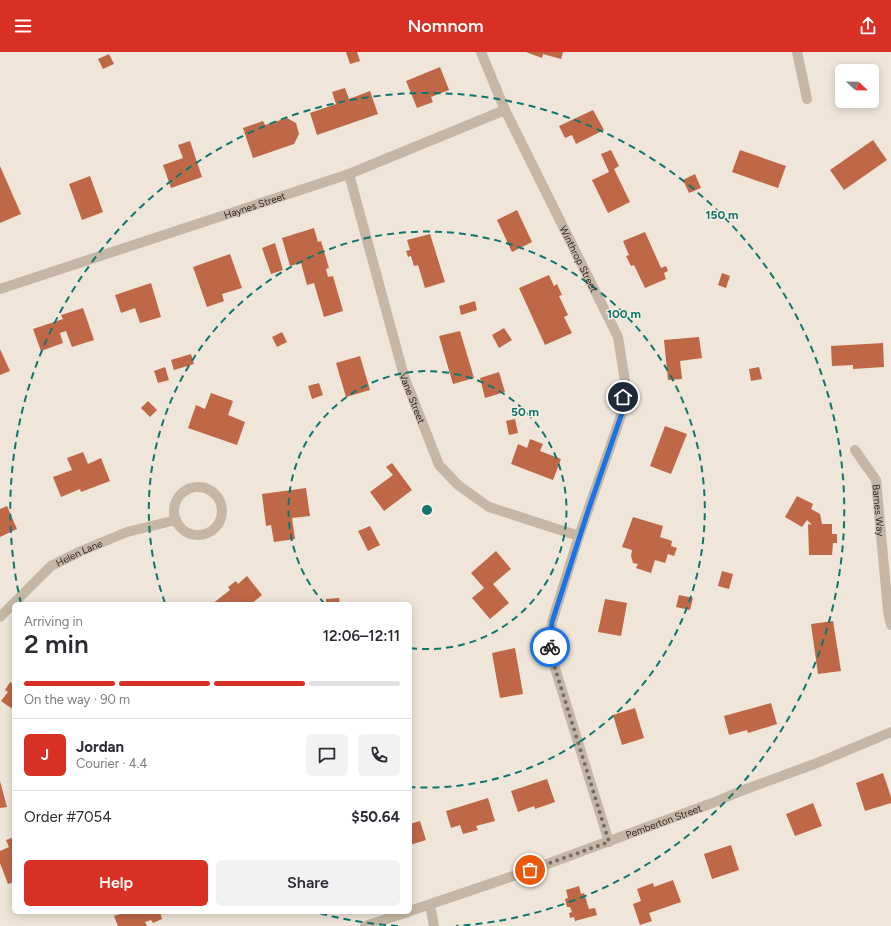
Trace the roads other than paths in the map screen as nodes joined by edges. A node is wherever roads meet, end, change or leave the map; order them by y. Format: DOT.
graph roads {
  1 [pos="481,52"];
  2 [pos="797,52"];
  3 [pos="807,99"];
  4 [pos="505,110"];
  5 [pos="349,174"];
  6 [pos="0,289"];
  7 [pos="855,450"];
  8 [pos="176,520"];
  9 [pos="579,536"];
  10 [pos="15,602"];
  11 [pos="12,605"];
  12 [pos="0,617"];
  13 [pos="891,625"];
  14 [pos="891,732"];
  15 [pos="609,842"];
  16 [pos="430,905"];
  17 [pos="412,911"];
  18 [pos="403,914"];
  19 [pos="365,926"];
  20 [pos="434,926"];
  1 -- 4 [label="street, Winthrop Street"];
  2 -- 3 [label="street"];
  4 -- 5 [label="street, Haynes Street"];
  4 -- 9 [label="street, Winthrop Street"];
  5 -- 6 [label="street, Haynes Street"];
  5 -- 9 [label="street, Vane Street"];
  7 -- 13 [label="street, Barnes Way"];
  8 -- 8 [label="street"];
  8 -- 10 [label="street, Helen Lane"];
  9 -- 15 [label="street, Winthrop Street"];
  11 -- 12 [label="street, Helen Lane"];
  14 -- 15 [label="street, Pemberton Street"];
  15 -- 16 [label="street, Pemberton Street"];
  16 -- 17 [label="street, Pemberton Street"];
  16 -- 20 [label="street"];
  18 -- 19 [label="street, Pemberton Street"];
}
